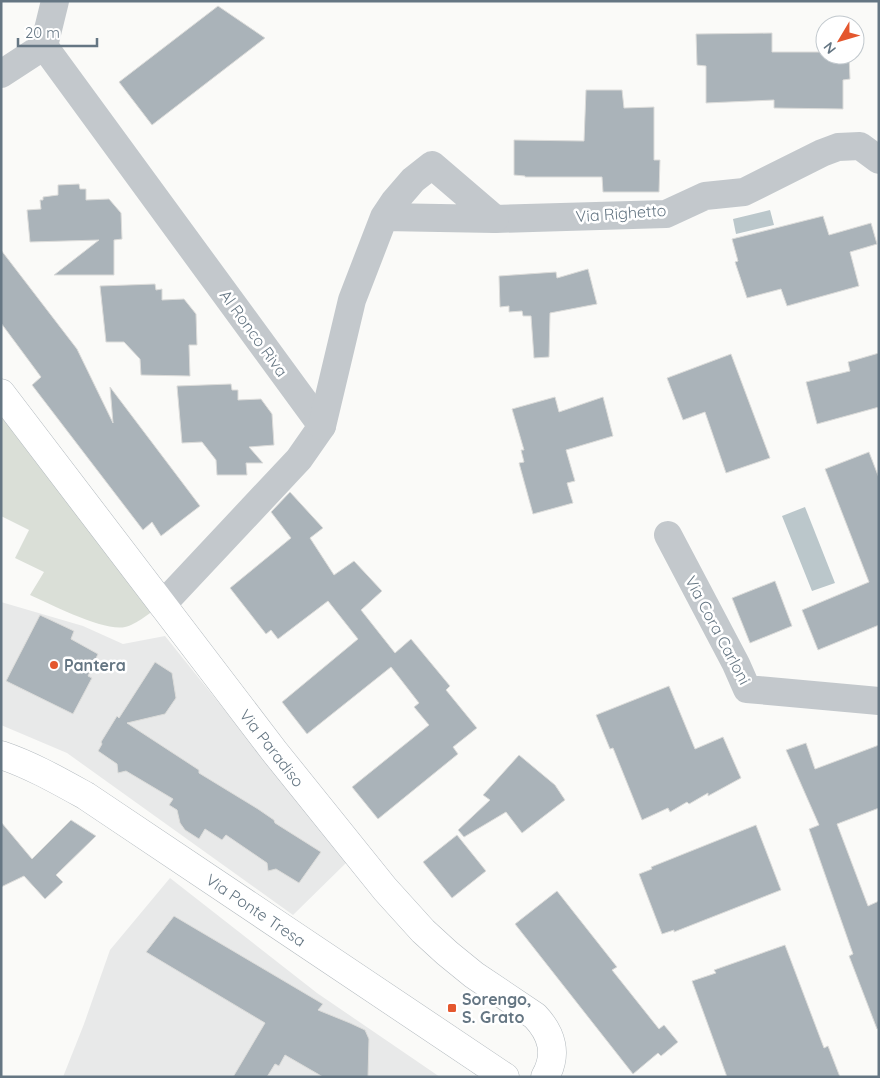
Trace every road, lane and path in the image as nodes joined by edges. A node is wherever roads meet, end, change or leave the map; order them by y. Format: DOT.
graph roads {
  1 [pos="55,1"];
  2 [pos="44,46"];
  3 [pos="1,74"];
  4 [pos="879,160"];
  5 [pos="384,217"];
  6 [pos="495,220"];
  7 [pos="1,393"];
  8 [pos="322,426"];
  9 [pos="668,535"];
  10 [pos="162,605"];
  11 [pos="879,701"];
  12 [pos="1,755"];
  13 [pos="505,1077"];
  14 [pos="545,1077"];
  1 -- 2 [label="street"];
  2 -- 3 [label="street"];
  2 -- 8 [label="street, Al Ronco Riva"];
  4 -- 6 [label="street, Via Righetto"];
  5 -- 6 [label="street, Via Righetto"];
  5 -- 6 [label="street"];
  5 -- 8 [label="street"];
  7 -- 10 [label="main road, Via Paradiso"];
  8 -- 10 [label="street"];
  9 -- 11 [label="street, Via Cora Carloni"];
  10 -- 14 [label="main road, Via Paradiso"];
  12 -- 13 [label="main road, Via Ponte Tresa"];
}
